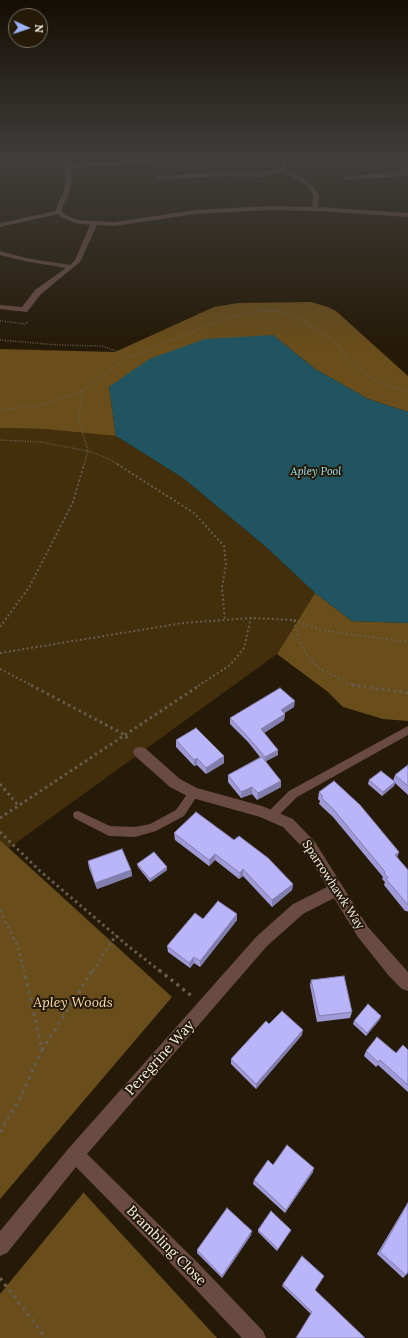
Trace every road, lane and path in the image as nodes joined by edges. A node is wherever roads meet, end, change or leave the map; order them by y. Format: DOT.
graph roads {
  1 [pos="13,221"];
  2 [pos="79,221"];
  3 [pos="131,221"];
  4 [pos="0,224"];
  5 [pos="94,224"];
  6 [pos="0,253"];
  7 [pos="72,267"];
  8 [pos="0,307"];
  9 [pos="0,340"];
  10 [pos="131,357"];
  11 [pos="82,391"];
  12 [pos="408,393"];
  13 [pos="0,410"];
  14 [pos="0,440"];
  15 [pos="88,451"];
  16 [pos="251,618"];
  17 [pos="225,620"];
  18 [pos="294,620"];
  19 [pos="0,627"];
  20 [pos="408,642"];
  21 [pos="0,653"];
  22 [pos="0,669"];
  23 [pos="408,693"];
  24 [pos="408,730"];
  25 [pos="125,735"];
  26 [pos="140,752"];
  27 [pos="0,784"];
  28 [pos="194,793"];
  29 [pos="18,805"];
  30 [pos="78,815"];
  31 [pos="271,816"];
  32 [pos="0,818"];
  33 [pos="0,832"];
  34 [pos="336,890"];
  35 [pos="0,910"];
  36 [pos="116,935"];
  37 [pos="408,983"];
  38 [pos="206,1007"];
  39 [pos="42,1050"];
  40 [pos="0,1132"];
  41 [pos="75,1154"];
  42 [pos="0,1246"];
  43 [pos="0,1278"];
  44 [pos="46,1338"];
  45 [pos="256,1338"];
  1 -- 4 [label="street"];
  2 -- 5 [label="street"];
  3 -- 5 [label="street"];
  5 -- 7 [label="street"];
  6 -- 7 [label="street"];
  7 -- 8 [label="street"];
  9 -- 10 [label="path"];
  10 -- 11 [label="path"];
  10 -- 12 [label="path"];
  11 -- 13 [label="path"];
  11 -- 15 [label="path"];
  14 -- 15 [label="path"];
  15 -- 17 [label="path"];
  15 -- 19 [label="path"];
  16 -- 17 [label="path"];
  16 -- 18 [label="path"];
  16 -- 25 [label="path"];
  17 -- 21 [label="path"];
  18 -- 20 [label="path"];
  18 -- 23 [label="path"];
  22 -- 25 [label="path"];
  24 -- 31 [label="lane"];
  25 -- 26 [label="path"];
  25 -- 29 [label="path"];
  26 -- 28 [label="street, Sparrowhawk Way"];
  27 -- 29 [label="path"];
  28 -- 30 [label="lane"];
  28 -- 31 [label="street, Sparrowhawk Way"];
  29 -- 32 [label="path"];
  31 -- 34 [label="street, Sparrowhawk Way"];
  33 -- 36 [label="path"];
  34 -- 37 [label="street, Sparrowhawk Way"];
  34 -- 38 [label="street, Peregrine Way"];
  35 -- 39 [label="path"];
  36 -- 38 [label="path"];
  36 -- 39 [label="path"];
  38 -- 41 [label="street, Peregrine Way"];
  39 -- 40 [label="path"];
  41 -- 42 [label="street, Peregrine Way"];
  41 -- 45 [label="street, Brambling Close"];
  43 -- 44 [label="path"];
}
